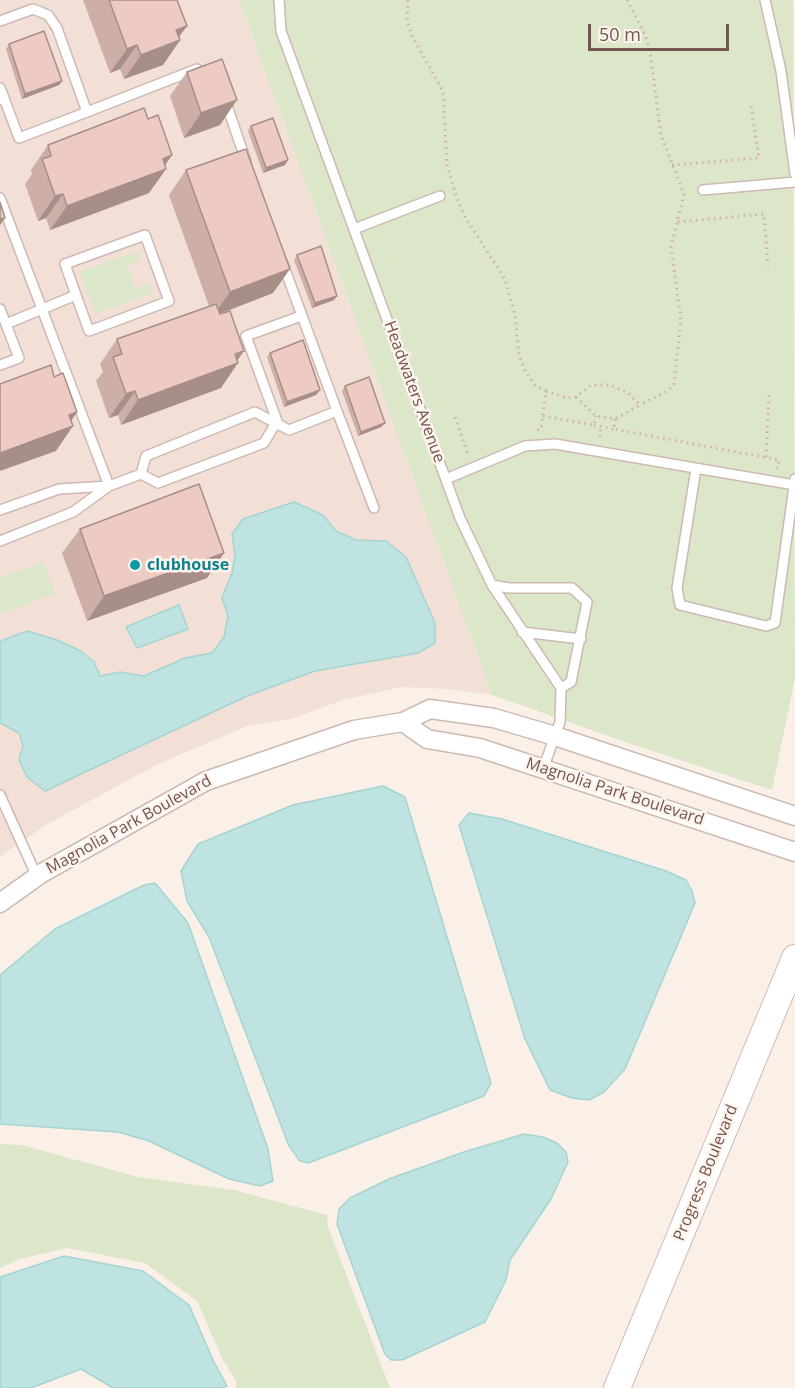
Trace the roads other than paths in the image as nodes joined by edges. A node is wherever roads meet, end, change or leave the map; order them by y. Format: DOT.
graph roads {
  1 [pos="279,0"];
  2 [pos="765,0"];
  3 [pos="0,21"];
  4 [pos="212,63"];
  5 [pos="220,85"];
  6 [pos="0,88"];
  7 [pos="2,99"];
  8 [pos="87,112"];
  9 [pos="251,173"];
  10 [pos="795,174"];
  11 [pos="795,182"];
  12 [pos="703,190"];
  13 [pos="440,196"];
  14 [pos="0,198"];
  15 [pos="354,229"];
  16 [pos="278,250"];
  17 [pos="76,295"];
  18 [pos="0,309"];
  19 [pos="42,309"];
  20 [pos="301,316"];
  21 [pos="6,324"];
  22 [pos="0,365"];
  23 [pos="337,411"];
  24 [pos="277,421"];
  25 [pos="696,469"];
  26 [pos="141,474"];
  27 [pos="446,478"];
  28 [pos="795,479"];
  29 [pos="795,485"];
  30 [pos="109,486"];
  31 [pos="374,508"];
  32 [pos="0,510"];
  33 [pos="0,541"];
  34 [pos="492,585"];
  35 [pos="522,632"];
  36 [pos="581,639"];
  37 [pos="561,688"];
  38 [pos="403,722"];
  39 [pos="555,736"];
  40 [pos="543,769"];
  41 [pos="0,795"];
  42 [pos="795,816"];
  43 [pos="795,852"];
  44 [pos="37,877"];
  45 [pos="0,903"];
  46 [pos="795,958"];
  47 [pos="617,1388"];
  1 -- 15 [label="lane, Headwaters Avenue"];
  2 -- 10 [label="lane"];
  3 -- 8 [label="lane"];
  4 -- 8 [label="lane"];
  5 -- 9 [label="lane"];
  6 -- 7 [label="lane"];
  7 -- 8 [label="lane"];
  11 -- 12 [label="lane"];
  13 -- 15 [label="lane"];
  14 -- 19 [label="lane"];
  15 -- 27 [label="lane, Headwaters Avenue"];
  16 -- 20 [label="lane"];
  17 -- 17 [label="lane"];
  17 -- 19 [label="lane"];
  18 -- 21 [label="lane"];
  19 -- 21 [label="lane"];
  19 -- 30 [label="lane"];
  20 -- 23 [label="lane"];
  20 -- 24 [label="lane"];
  21 -- 22 [label="lane"];
  23 -- 24 [label="lane"];
  23 -- 31 [label="lane"];
  24 -- 26 [label="lane"];
  24 -- 26 [label="lane"];
  25 -- 27 [label="lane"];
  25 -- 29 [label="lane"];
  25 -- 29 [label="lane"];
  26 -- 30 [label="lane"];
  27 -- 34 [label="lane, Headwaters Avenue"];
  28 -- 29 [label="lane"];
  30 -- 32 [label="lane"];
  30 -- 33 [label="lane"];
  34 -- 35 [label="lane, Headwaters Avenue"];
  34 -- 36 [label="lane"];
  35 -- 36 [label="lane"];
  35 -- 37 [label="lane, Headwaters Avenue"];
  36 -- 37 [label="lane"];
  37 -- 39 [label="lane"];
  38 -- 39 [label="street, Magnolia Park Boulevard"];
  38 -- 40 [label="street, Magnolia Park Boulevard"];
  38 -- 44 [label="street, Magnolia Park Boulevard"];
  39 -- 40 [label="lane"];
  39 -- 42 [label="street, Magnolia Park Boulevard"];
  40 -- 43 [label="street, Magnolia Park Boulevard"];
  41 -- 44 [label="lane"];
  44 -- 45 [label="street, Magnolia Park Boulevard"];
  46 -- 47 [label="main road, Progress Boulevard"];
}
